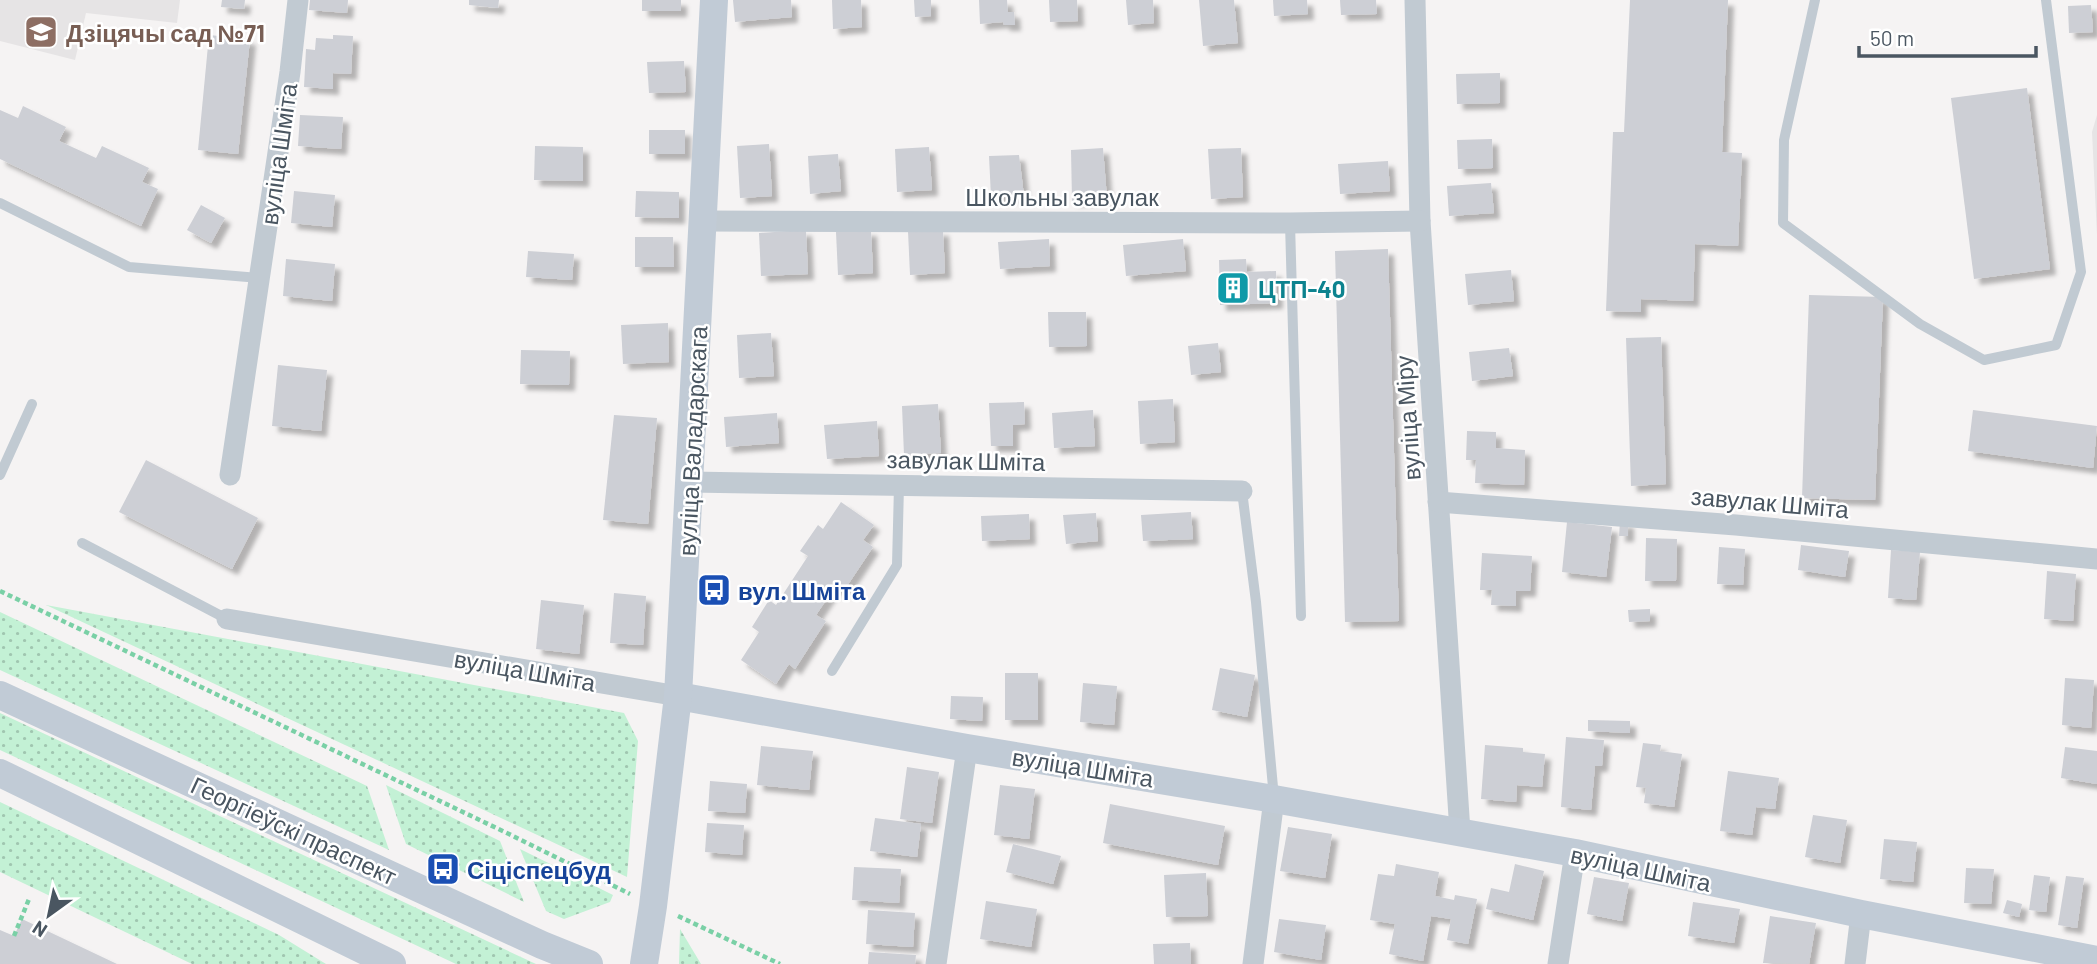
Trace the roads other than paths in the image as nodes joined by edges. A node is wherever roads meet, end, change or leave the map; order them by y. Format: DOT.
graph roads {
  1 [pos="299,0"];
  2 [pos="714,0"];
  3 [pos="1415,0"];
  4 [pos="1815,0"];
  5 [pos="2046,0"];
  6 [pos="0,203"];
  7 [pos="703,221"];
  8 [pos="1420,221"];
  9 [pos="1290,223"];
  10 [pos="260,278"];
  11 [pos="32,404"];
  12 [pos="0,475"];
  13 [pos="230,475"];
  14 [pos="690,482"];
  15 [pos="899,486"];
  16 [pos="1242,491"];
  17 [pos="1438,502"];
  18 [pos="82,543"];
  19 [pos="2097,559"];
  20 [pos="1301,616"];
  21 [pos="227,618"];
  22 [pos="832,671"];
  23 [pos="0,695"];
  24 [pos="678,696"];
  25 [pos="967,748"];
  26 [pos="0,773"];
  27 [pos="1274,799"];
  28 [pos="1460,832"];
  29 [pos="1575,853"];
  30 [pos="1861,914"];
  31 [pos="2097,960"];
  32 [pos="392,964"];
  33 [pos="589,964"];
  34 [pos="644,964"];
  35 [pos="936,964"];
  36 [pos="1253,964"];
  37 [pos="1558,964"];
  38 [pos="1854,964"];
  1 -- 10 [label="street, вуліца Шміта"];
  2 -- 7 [label="main road, вуліца Валадарскага"];
  3 -- 8 [label="street, вуліца Міру"];
  4 -- 5 [label="lane"];
  6 -- 10 [label="lane"];
  7 -- 9 [label="street, Школьны завулак"];
  7 -- 14 [label="main road, вуліца Валадарскага"];
  8 -- 9 [label="street, Школьны завулак"];
  8 -- 17 [label="street, вуліца Міру"];
  9 -- 20 [label="lane"];
  10 -- 13 [label="street, вуліца Шміта"];
  11 -- 12 [label="lane"];
  14 -- 15 [label="street, завулак Шміта"];
  14 -- 24 [label="main road, вуліца Валадарскага"];
  15 -- 16 [label="street, завулак Шміта"];
  15 -- 22 [label="lane"];
  16 -- 27 [label="lane"];
  17 -- 19 [label="street, завулак Шміта"];
  17 -- 28 [label="street, вуліца Міру"];
  18 -- 21 [label="lane, вуліца Шміта"];
  21 -- 24 [label="street, вуліца Шміта"];
  23 -- 33 [label="main road, Георгіеўскі праспект"];
  24 -- 25 [label="main road, вуліца Шміта"];
  24 -- 34 [label="main road, вуліца Валадарскага"];
  25 -- 27 [label="main road, вуліца Шміта"];
  25 -- 35 [label="street"];
  26 -- 32 [label="main road"];
  27 -- 28 [label="main road, вуліца Шміта"];
  27 -- 36 [label="street"];
  28 -- 29 [label="main road, вуліца Шміта"];
  29 -- 30 [label="main road, вуліца Шміта"];
  29 -- 37 [label="street"];
  30 -- 31 [label="main road, вуліца Шміта"];
  30 -- 38 [label="street"];
}
